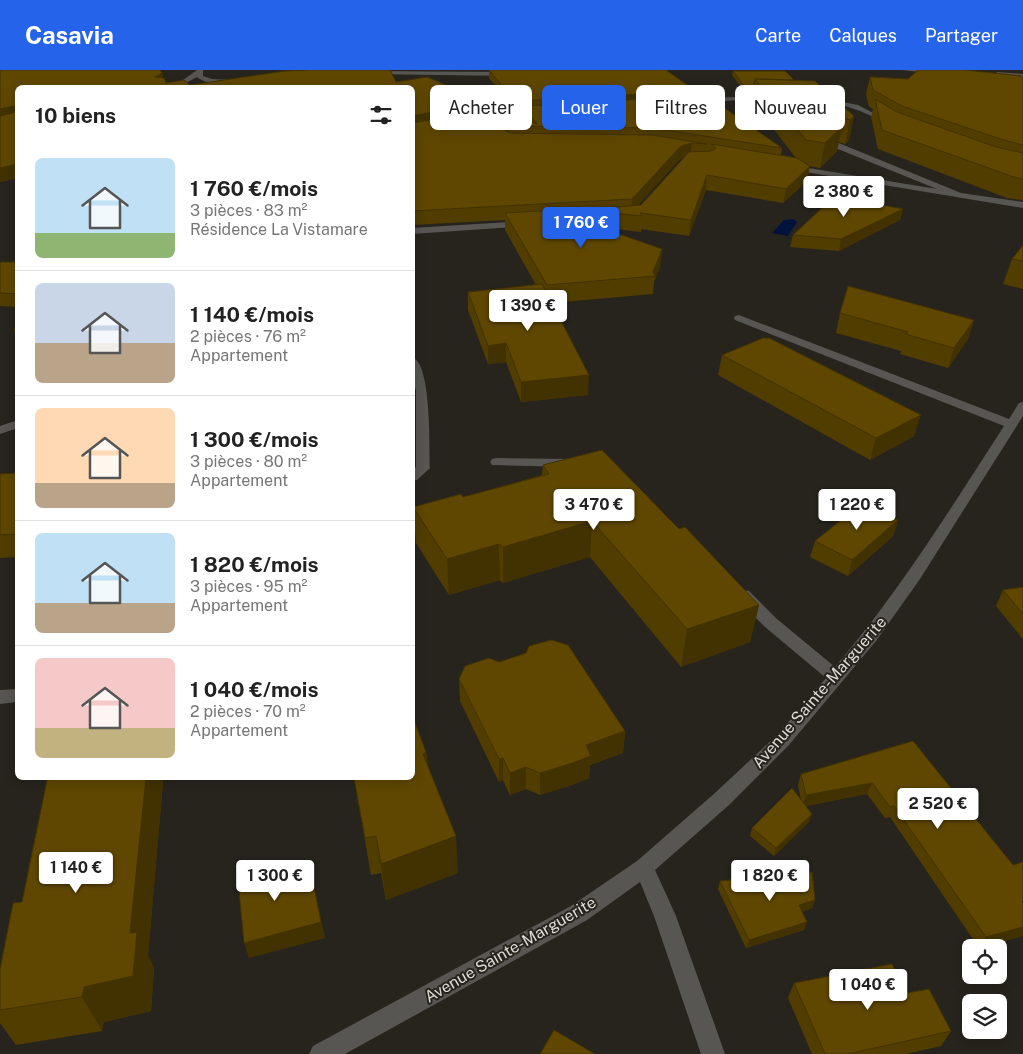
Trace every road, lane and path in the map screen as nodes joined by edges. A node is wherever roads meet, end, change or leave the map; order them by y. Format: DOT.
graph roads {
  1 [pos="905,70"];
  2 [pos="199,72"];
  3 [pos="366,73"];
  4 [pos="520,73"];
  5 [pos="948,73"];
  6 [pos="210,81"];
  7 [pos="240,81"];
  8 [pos="172,85"];
  9 [pos="190,85"];
  10 [pos="845,102"];
  11 [pos="895,126"];
  12 [pos="811,136"];
  13 [pos="784,166"];
  14 [pos="959,195"];
  15 [pos="1023,205"];
  16 [pos="529,224"];
  17 [pos="415,231"];
  18 [pos="740,318"];
  19 [pos="415,369"];
  20 [pos="1023,406"];
  21 [pos="1011,424"];
  22 [pos="15,425"];
  23 [pos="0,430"];
  24 [pos="497,462"];
  25 [pos="593,465"];
  26 [pos="415,475"];
  27 [pos="731,582"];
  28 [pos="836,676"];
  29 [pos="15,695"];
  30 [pos="0,697"];
  31 [pos="644,867"];
  32 [pos="321,1054"];
  33 [pos="713,1054"];
  1 -- 5 [label="street"];
  2 -- 6 [label="street"];
  2 -- 8 [label="street"];
  3 -- 4 [label="street"];
  6 -- 7 [label="street"];
  6 -- 9 [label="street"];
  10 -- 11 [label="street"];
  12 -- 14 [label="street"];
  13 -- 14 [label="street"];
  14 -- 15 [label="street"];
  16 -- 17 [label="street"];
  18 -- 21 [label="street"];
  19 -- 26 [label="street"];
  20 -- 21 [label="street, Avenue Sainte-Marguerite"];
  21 -- 28 [label="street, Avenue Sainte-Marguerite"];
  22 -- 23 [label="street"];
  24 -- 25 [label="street"];
  27 -- 28 [label="street"];
  28 -- 31 [label="street, Avenue Sainte-Marguerite"];
  29 -- 30 [label="street"];
  31 -- 32 [label="street, Avenue Sainte-Marguerite"];
  31 -- 33 [label="street"];
}
